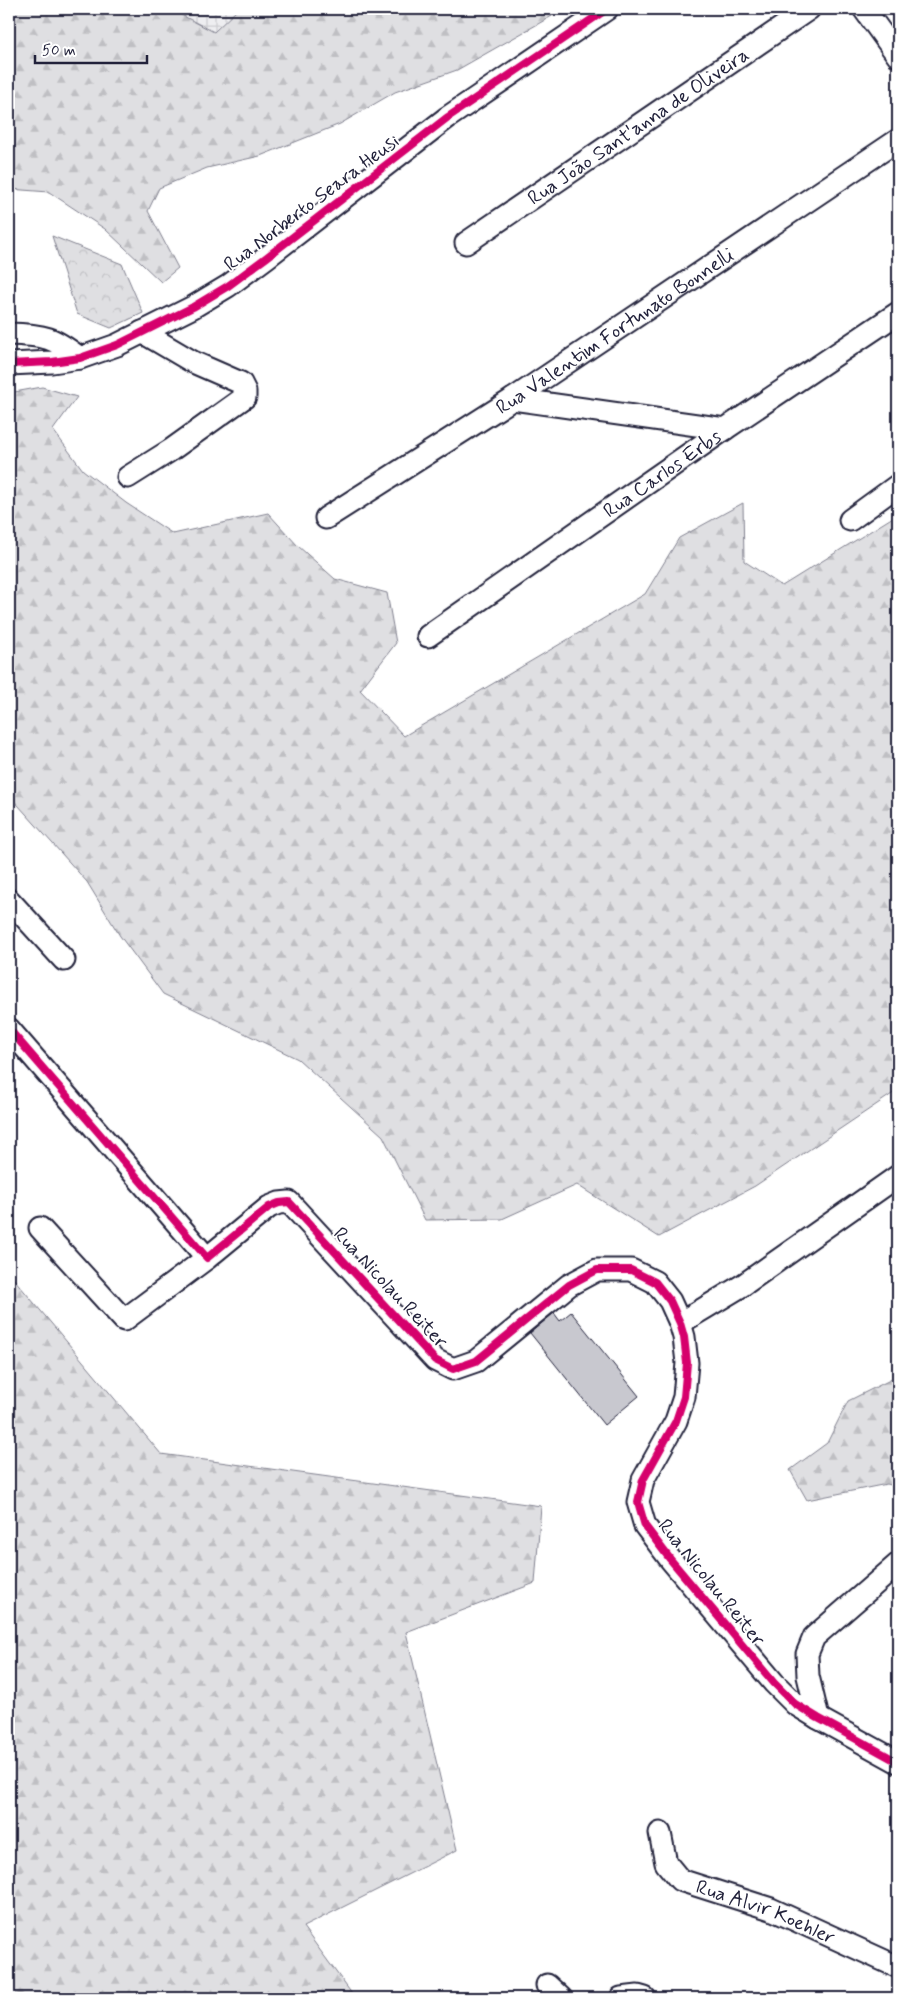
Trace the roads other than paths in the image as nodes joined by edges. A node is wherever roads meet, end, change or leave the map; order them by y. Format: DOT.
graph roads {
  1 [pos="607,9"];
  2 [pos="809,9"];
  3 [pos="864,9"];
  4 [pos="898,56"];
  5 [pos="898,140"];
  6 [pos="466,243"];
  7 [pos="898,313"];
  8 [pos="142,332"];
  9 [pos="9,334"];
  10 [pos="80,358"];
  11 [pos="9,364"];
  12 [pos="513,399"];
  13 [pos="725,429"];
  14 [pos="128,477"];
  15 [pos="898,485"];
  16 [pos="326,518"];
  17 [pos="850,520"];
  18 [pos="428,636"];
  19 [pos="9,900"];
  20 [pos="64,960"];
  21 [pos="9,1029"];
  22 [pos="898,1176"];
  23 [pos="40,1228"];
  24 [pos="208,1258"];
  25 [pos="680,1322"];
  26 [pos="898,1564"];
  27 [pos="818,1718"];
  28 [pos="898,1762"];
  29 [pos="660,1833"];
  30 [pos="898,1967"];
  31 [pos="621,1998"];
  32 [pos="645,1998"];
  1 -- 8 [label="street, Rua Norberto Seara Heusi"];
  2 -- 6 [label="street, Rua João Sant'anna de Oliveira"];
  3 -- 4 [label="street"];
  5 -- 12 [label="street, Rua Valentim Fortunato Bonnelli"];
  7 -- 13 [label="street, Rua Carlos Erbs"];
  8 -- 10 [label="street, Rua Norberto Seara Heusi"];
  8 -- 14 [label="street"];
  9 -- 10 [label="street"];
  10 -- 11 [label="street, Rua Norberto Seara Heusi"];
  12 -- 13 [label="street"];
  12 -- 16 [label="street, Rua Valentim Fortunato Bonnelli"];
  13 -- 18 [label="street, Rua Carlos Erbs"];
  15 -- 17 [label="street"];
  19 -- 20 [label="street"];
  21 -- 24 [label="street"];
  22 -- 25 [label="street"];
  23 -- 24 [label="street"];
  24 -- 25 [label="street, Rua Nicolau Reiter"];
  25 -- 27 [label="street, Rua Nicolau Reiter"];
  26 -- 27 [label="street"];
  27 -- 28 [label="street, Rua Nicolau Reiter"];
  29 -- 30 [label="street, Rua Alvir Koehler"];
  31 -- 32 [label="street"];
}
